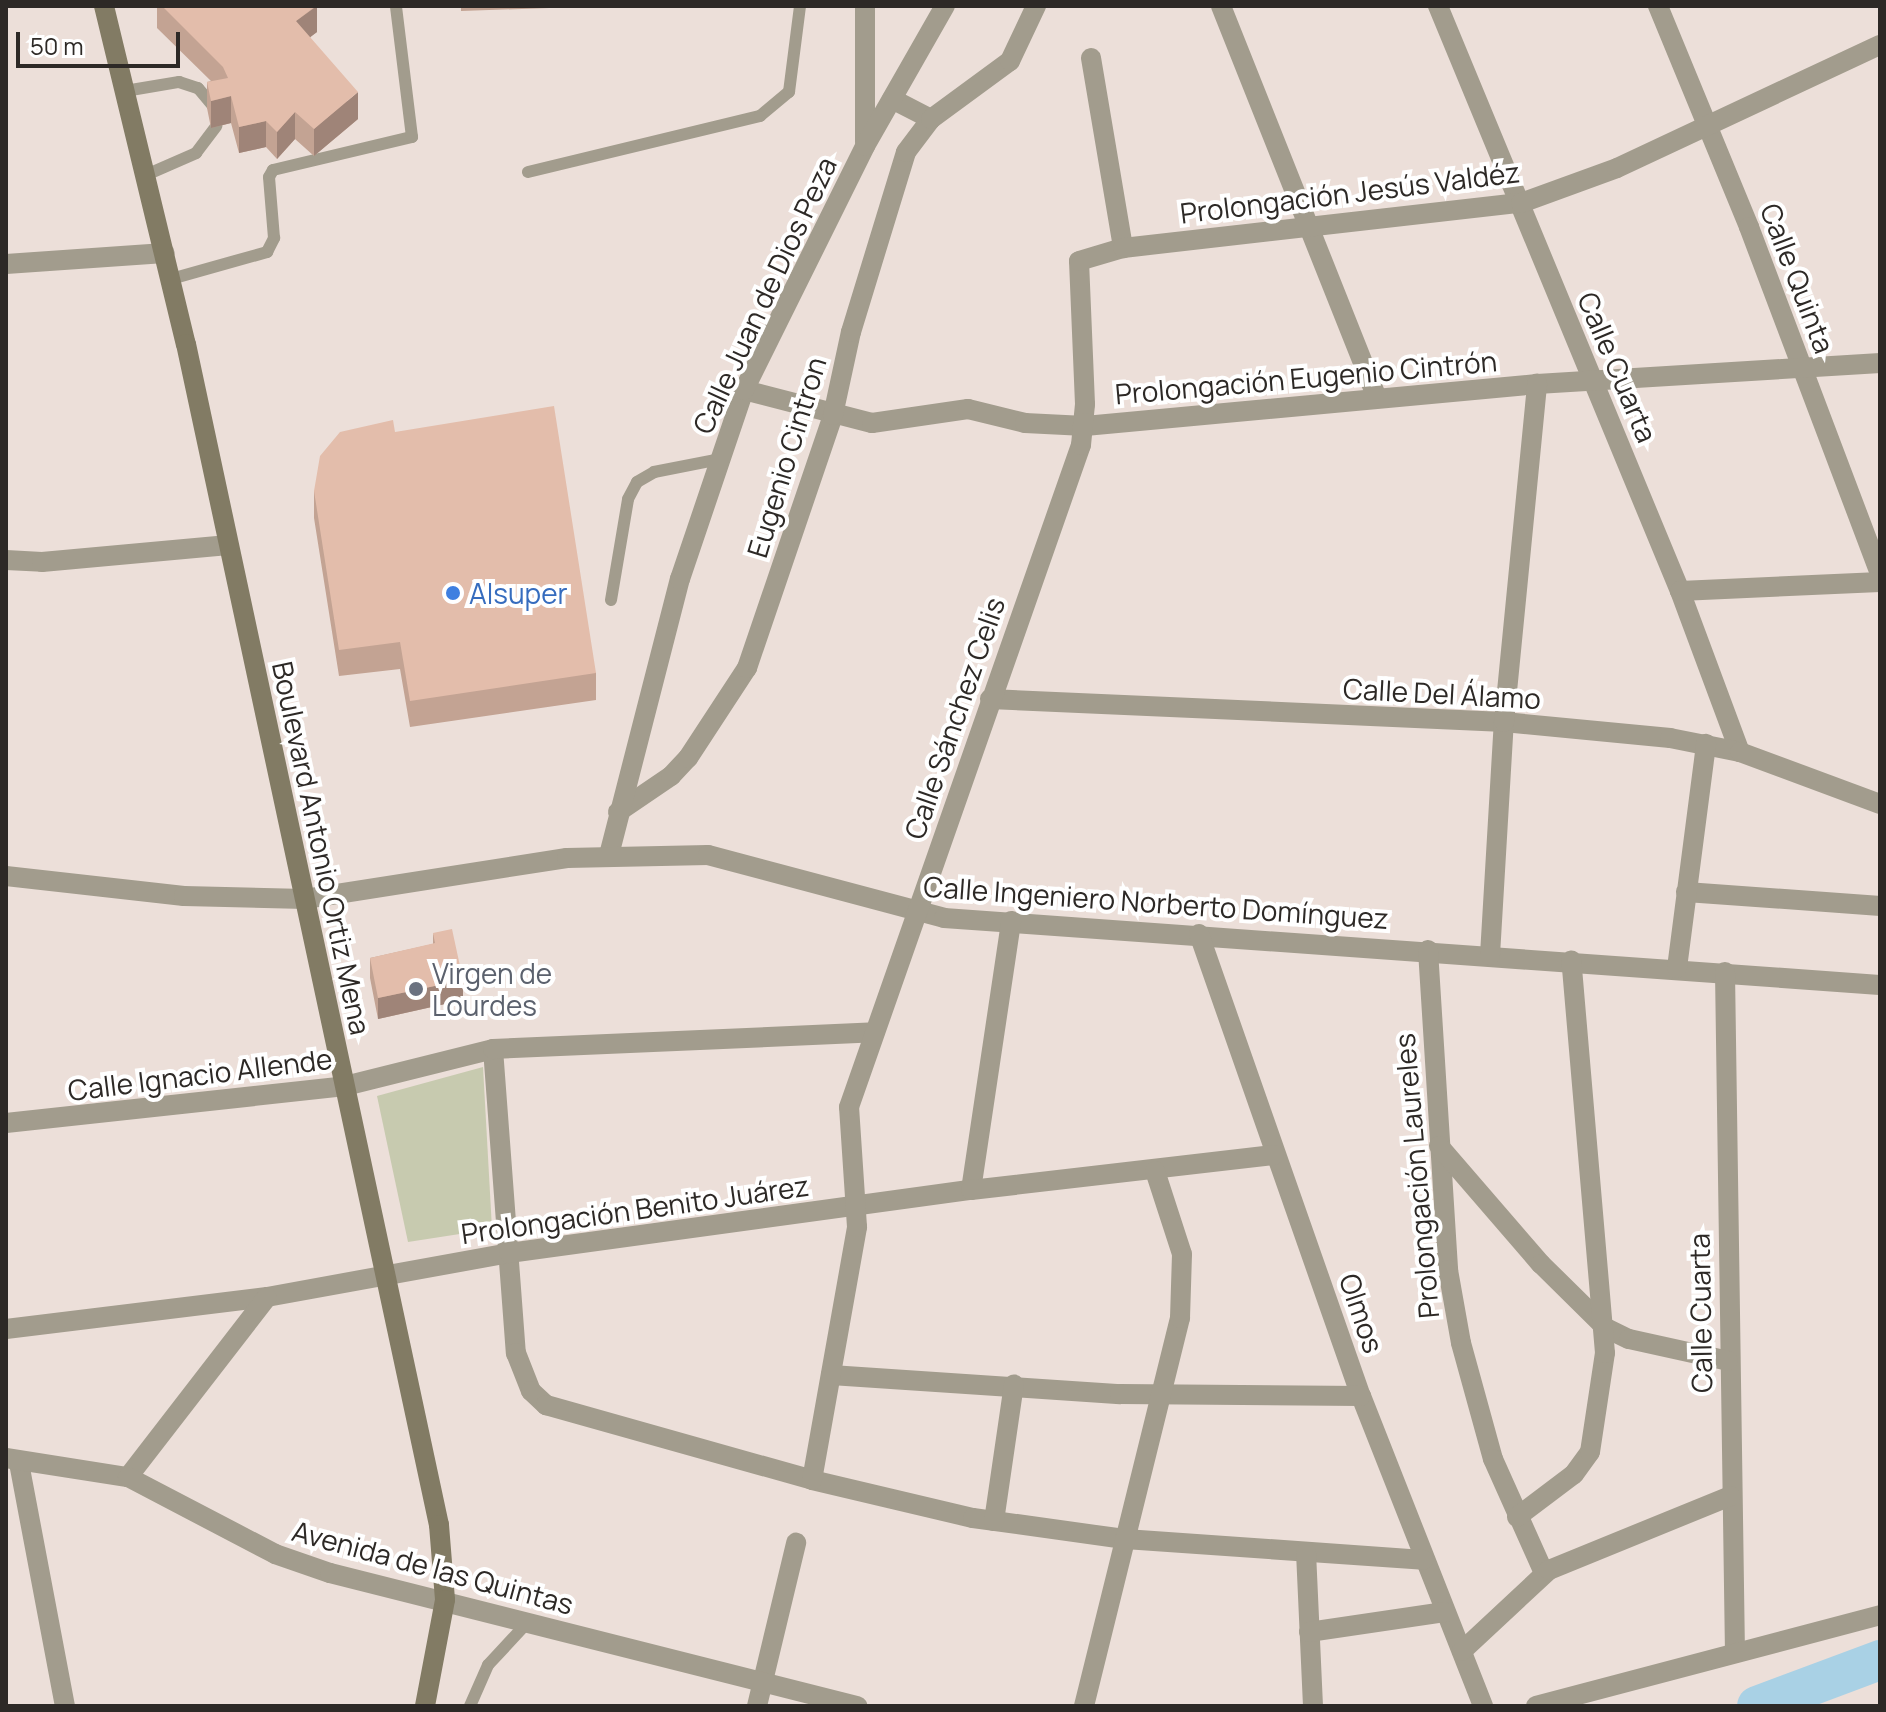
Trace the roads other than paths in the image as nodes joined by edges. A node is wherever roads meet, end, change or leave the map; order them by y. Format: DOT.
graph roads {
  1 [pos="104,6"];
  2 [pos="396,6"];
  3 [pos="800,6"];
  4 [pos="865,6"];
  5 [pos="945,6"];
  6 [pos="1036,6"];
  7 [pos="1221,6"];
  8 [pos="1438,6"];
  9 [pos="1658,6"];
  10 [pos="1880,45"];
  11 [pos="1091,58"];
  12 [pos="125,91"];
  13 [pos="892,99"];
  14 [pos="214,107"];
  15 [pos="931,119"];
  16 [pos="216,126"];
  17 [pos="1709,127"];
  18 [pos="865,146"];
  19 [pos="528,172"];
  20 [pos="146,175"];
  21 [pos="1521,203"];
  22 [pos="1310,224"];
  23 [pos="1123,248"];
  24 [pos="165,253"];
  25 [pos="1083,256"];
  26 [pos="6,264"];
  27 [pos="171,279"];
  28 [pos="1880,363"];
  29 [pos="1804,370"];
  30 [pos="1594,380"];
  31 [pos="1537,384"];
  32 [pos="744,390"];
  33 [pos="1377,398"];
  34 [pos="833,415"];
  35 [pos="1085,426"];
  36 [pos="716,460"];
  37 [pos="228,545"];
  38 [pos="6,560"];
  39 [pos="1880,573"];
  40 [pos="1880,582"];
  41 [pos="1680,591"];
  42 [pos="611,600"];
  43 [pos="990,699"];
  44 [pos="1504,722"];
  45 [pos="1706,744"];
  46 [pos="1740,752"];
  47 [pos="1880,804"];
  48 [pos="618,812"];
  49 [pos="609,855"];
  50 [pos="6,876"];
  51 [pos="1686,892"];
  52 [pos="305,899"];
  53 [pos="1880,906"];
  54 [pos="915,914"];
  55 [pos="1011,921"];
  56 [pos="1199,934"];
  57 [pos="1428,950"];
  58 [pos="1490,955"];
  59 [pos="1571,960"];
  60 [pos="1677,968"];
  61 [pos="1725,972"];
  62 [pos="1880,985"];
  63 [pos="875,1032"];
  64 [pos="493,1049"];
  65 [pos="345,1086"];
  66 [pos="6,1123"];
  67 [pos="1439,1146"];
  68 [pos="1274,1155"];
  69 [pos="1155,1171"];
  70 [pos="971,1190"];
  71 [pos="856,1206"];
  72 [pos="509,1253"];
  73 [pos="388,1274"];
  74 [pos="267,1297"];
  75 [pos="1602,1325"];
  76 [pos="6,1329"];
  77 [pos="1728,1361"];
  78 [pos="831,1375"];
  79 [pos="1014,1384"];
  80 [pos="1165,1394"];
  81 [pos="1361,1396"];
  82 [pos="13,1460"];
  83 [pos="128,1477"];
  84 [pos="812,1480"];
  85 [pos="15,1494"];
  86 [pos="1730,1496"];
  87 [pos="1517,1517"];
  88 [pos="994,1521"];
  89 [pos="1125,1539"];
  90 [pos="796,1543"];
  91 [pos="1306,1552"];
  92 [pos="1423,1560"];
  93 [pos="1544,1573"];
  94 [pos="445,1600"];
  95 [pos="1445,1612"];
  96 [pos="1880,1615"];
  97 [pos="528,1622"];
  98 [pos="1309,1632"];
  99 [pos="1462,1651"];
  100 [pos="1735,1653"];
  101 [pos="763,1683"];
  102 [pos="1544,1705"];
  103 [pos="65,1706"];
  104 [pos="425,1706"];
  105 [pos="470,1706"];
  106 [pos="757,1706"];
  107 [pos="857,1706"];
  108 [pos="1084,1706"];
  109 [pos="1313,1706"];
  110 [pos="1483,1706"];
  1 -- 12 [label="main road, Boulevard Antonio Ortiz Mena"];
  2 -- 27 [label="lane"];
  3 -- 19 [label="lane"];
  4 -- 18 [label="street"];
  5 -- 13 [label="street, Calle Juan de Dios Peza"];
  6 -- 15 [label="street, Eugenio Cintron"];
  7 -- 22 [label="street"];
  8 -- 21 [label="street, Calle Cuarta"];
  9 -- 17 [label="street, Calle Quinta"];
  10 -- 17 [label="street, Prolongación Jesús Valdéz"];
  11 -- 23 [label="street"];
  12 -- 14 [label="lane"];
  12 -- 20 [label="main road, Boulevard Antonio Ortiz Mena"];
  13 -- 15 [label="street"];
  13 -- 18 [label="street, Calle Juan de Dios Peza"];
  15 -- 34 [label="street, Eugenio Cintron"];
  16 -- 20 [label="lane"];
  17 -- 21 [label="street, Prolongación Jesús Valdéz"];
  17 -- 29 [label="street, Calle Quinta"];
  18 -- 32 [label="street, Calle Juan de Dios Peza"];
  20 -- 24 [label="main road, Boulevard Antonio Ortiz Mena"];
  21 -- 22 [label="street, Prolongación Jesús Valdéz"];
  21 -- 30 [label="street, Calle Cuarta"];
  22 -- 23 [label="street, Prolongación Jesús Valdéz"];
  22 -- 33 [label="street"];
  23 -- 25 [label="street, Prolongación Jesús Valdéz"];
  24 -- 26 [label="street"];
  24 -- 27 [label="main road, Boulevard Antonio Ortiz Mena"];
  25 -- 35 [label="street, Calle Sánchez Celis"];
  27 -- 37 [label="main road, Boulevard Antonio Ortiz Mena"];
  28 -- 29 [label="street, Prolongación Eugenio Cintrón"];
  29 -- 30 [label="street, Prolongación Eugenio Cintrón"];
  29 -- 39 [label="street, Calle Quinta"];
  30 -- 31 [label="street, Prolongación Eugenio Cintrón"];
  30 -- 41 [label="street, Calle Cuarta"];
  31 -- 33 [label="street, Prolongación Eugenio Cintrón"];
  31 -- 44 [label="street"];
  32 -- 34 [label="street, Prolongación Eugenio Cintrón"];
  32 -- 36 [label="street, Calle Juan de Dios Peza"];
  33 -- 35 [label="street, Prolongación Eugenio Cintrón"];
  34 -- 35 [label="street, Prolongación Eugenio Cintrón"];
  34 -- 48 [label="street, Eugenio Cintron"];
  35 -- 43 [label="street, Calle Sánchez Celis"];
  36 -- 42 [label="lane"];
  36 -- 48 [label="street, Calle Juan de Dios Peza"];
  37 -- 38 [label="street"];
  37 -- 52 [label="main road, Boulevard Antonio Ortiz Mena"];
  40 -- 41 [label="street"];
  41 -- 46 [label="street, Calle Cuarta"];
  43 -- 44 [label="street, Calle Del Álamo"];
  43 -- 54 [label="street, Calle Sánchez Celis"];
  44 -- 45 [label="street, Calle Del Álamo"];
  44 -- 58 [label="street"];
  45 -- 46 [label="street, Calle Del Álamo"];
  45 -- 51 [label="street"];
  46 -- 47 [label="street, Calle Del Álamo"];
  48 -- 49 [label="street, Calle Juan de Dios Peza"];
  49 -- 52 [label="street, Calle Ingeniero Norberto Domínguez"];
  49 -- 54 [label="street, Calle Ingeniero Norberto Domínguez"];
  50 -- 52 [label="street, Calle Ingeniero Norberto Domínguez"];
  51 -- 53 [label="street"];
  51 -- 60 [label="street"];
  52 -- 65 [label="main road, Boulevard Antonio Ortiz Mena"];
  54 -- 55 [label="street, Calle Ingeniero Norberto Domínguez"];
  54 -- 63 [label="street, Calle Sánchez Celis"];
  55 -- 56 [label="street, Calle Ingeniero Norberto Domínguez"];
  55 -- 70 [label="street"];
  56 -- 57 [label="street, Calle Ingeniero Norberto Domínguez"];
  56 -- 68 [label="street, Olmos"];
  57 -- 58 [label="street, Calle Ingeniero Norberto Domínguez"];
  57 -- 67 [label="street, Prolongación Laureles"];
  58 -- 59 [label="street, Calle Ingeniero Norberto Domínguez"];
  59 -- 60 [label="street, Calle Ingeniero Norberto Domínguez"];
  59 -- 75 [label="street"];
  60 -- 61 [label="street, Calle Ingeniero Norberto Domínguez"];
  61 -- 62 [label="street, Calle Ingeniero Norberto Domínguez"];
  61 -- 77 [label="street, Calle Cuarta"];
  63 -- 64 [label="street, Calle Ignacio Allende"];
  63 -- 71 [label="street, Calle Sánchez Celis"];
  64 -- 65 [label="street, Calle Ignacio Allende"];
  64 -- 72 [label="street"];
  65 -- 66 [label="street, Calle Ignacio Allende"];
  65 -- 73 [label="main road, Boulevard Antonio Ortiz Mena"];
  67 -- 75 [label="street"];
  67 -- 87 [label="street, Prolongación Laureles"];
  68 -- 69 [label="street, Prolongación Benito Juárez"];
  68 -- 81 [label="street, Olmos"];
  69 -- 70 [label="street, Prolongación Benito Juárez"];
  69 -- 80 [label="street"];
  70 -- 71 [label="street, Prolongación Benito Juárez"];
  71 -- 72 [label="street, Prolongación Benito Juárez"];
  71 -- 78 [label="street, Calle Sánchez Celis"];
  72 -- 73 [label="street, Prolongación Benito Juárez"];
  72 -- 84 [label="street"];
  73 -- 74 [label="street, Prolongación Benito Juárez"];
  73 -- 94 [label="main road, Boulevard Antonio Ortiz Mena"];
  74 -- 76 [label="street, Prolongación Benito Juárez"];
  74 -- 83 [label="street"];
  75 -- 77 [label="street"];
  75 -- 87 [label="street"];
  77 -- 86 [label="street, Calle Cuarta"];
  78 -- 79 [label="street"];
  78 -- 84 [label="street, Calle Sánchez Celis"];
  79 -- 80 [label="street"];
  79 -- 88 [label="street"];
  80 -- 81 [label="street"];
  80 -- 89 [label="street"];
  81 -- 92 [label="street, Olmos"];
  82 -- 83 [label="street, Avenida de las Quintas"];
  82 -- 85 [label="street"];
  83 -- 94 [label="street, Avenida de las Quintas"];
  84 -- 88 [label="street"];
  85 -- 103 [label="street"];
  86 -- 93 [label="street"];
  86 -- 100 [label="street, Calle Cuarta"];
  87 -- 93 [label="street, Prolongación Laureles"];
  88 -- 89 [label="street"];
  89 -- 91 [label="street"];
  89 -- 108 [label="street"];
  90 -- 101 [label="street"];
  91 -- 92 [label="street"];
  91 -- 98 [label="street"];
  92 -- 95 [label="street, Olmos"];
  93 -- 99 [label="street"];
  94 -- 97 [label="street, Avenida de las Quintas"];
  94 -- 104 [label="main road, Boulevard Antonio Ortiz Mena"];
  95 -- 98 [label="street"];
  95 -- 99 [label="street, Olmos"];
  96 -- 100 [label="street"];
  97 -- 101 [label="street, Avenida de las Quintas"];
  97 -- 105 [label="lane"];
  98 -- 109 [label="street"];
  99 -- 110 [label="street, Olmos"];
  100 -- 102 [label="street"];
  101 -- 106 [label="street"];
  101 -- 107 [label="street, Avenida de las Quintas"];
}
